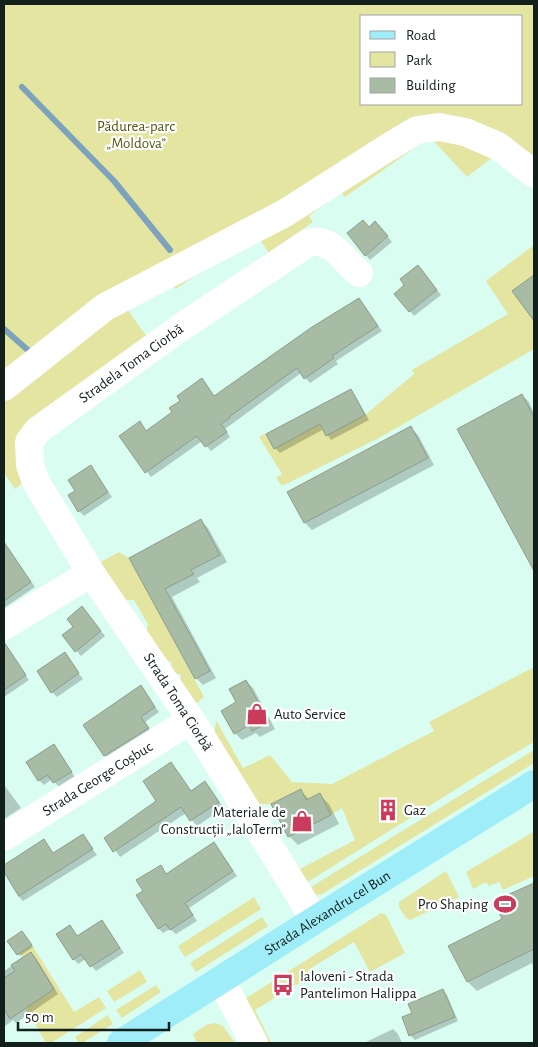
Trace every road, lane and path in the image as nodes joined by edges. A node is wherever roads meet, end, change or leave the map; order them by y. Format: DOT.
graph roads {
  1 [pos="534,174"];
  2 [pos="359,273"];
  3 [pos="4,387"];
  4 [pos="91,573"];
  5 [pos="4,626"];
  6 [pos="191,720"];
  7 [pos="534,784"];
  8 [pos="4,837"];
  9 [pos="315,920"];
  10 [pos="221,980"];
  11 [pos="121,1043"];
  12 [pos="254,1043"];
  1 -- 3 [label="street"];
  2 -- 4 [label="street, Stradela Toma Ciorbă"];
  4 -- 5 [label="street"];
  4 -- 6 [label="street, Strada Toma Ciorbă"];
  6 -- 8 [label="street, Strada George Coșbuc"];
  6 -- 9 [label="street, Strada Toma Ciorbă"];
  7 -- 9 [label="main road, Strada Alexandru cel Bun"];
  9 -- 10 [label="main road, Strada Alexandru cel Bun"];
  10 -- 11 [label="main road, Strada Alexandru cel Bun"];
  10 -- 12 [label="street"];
}
